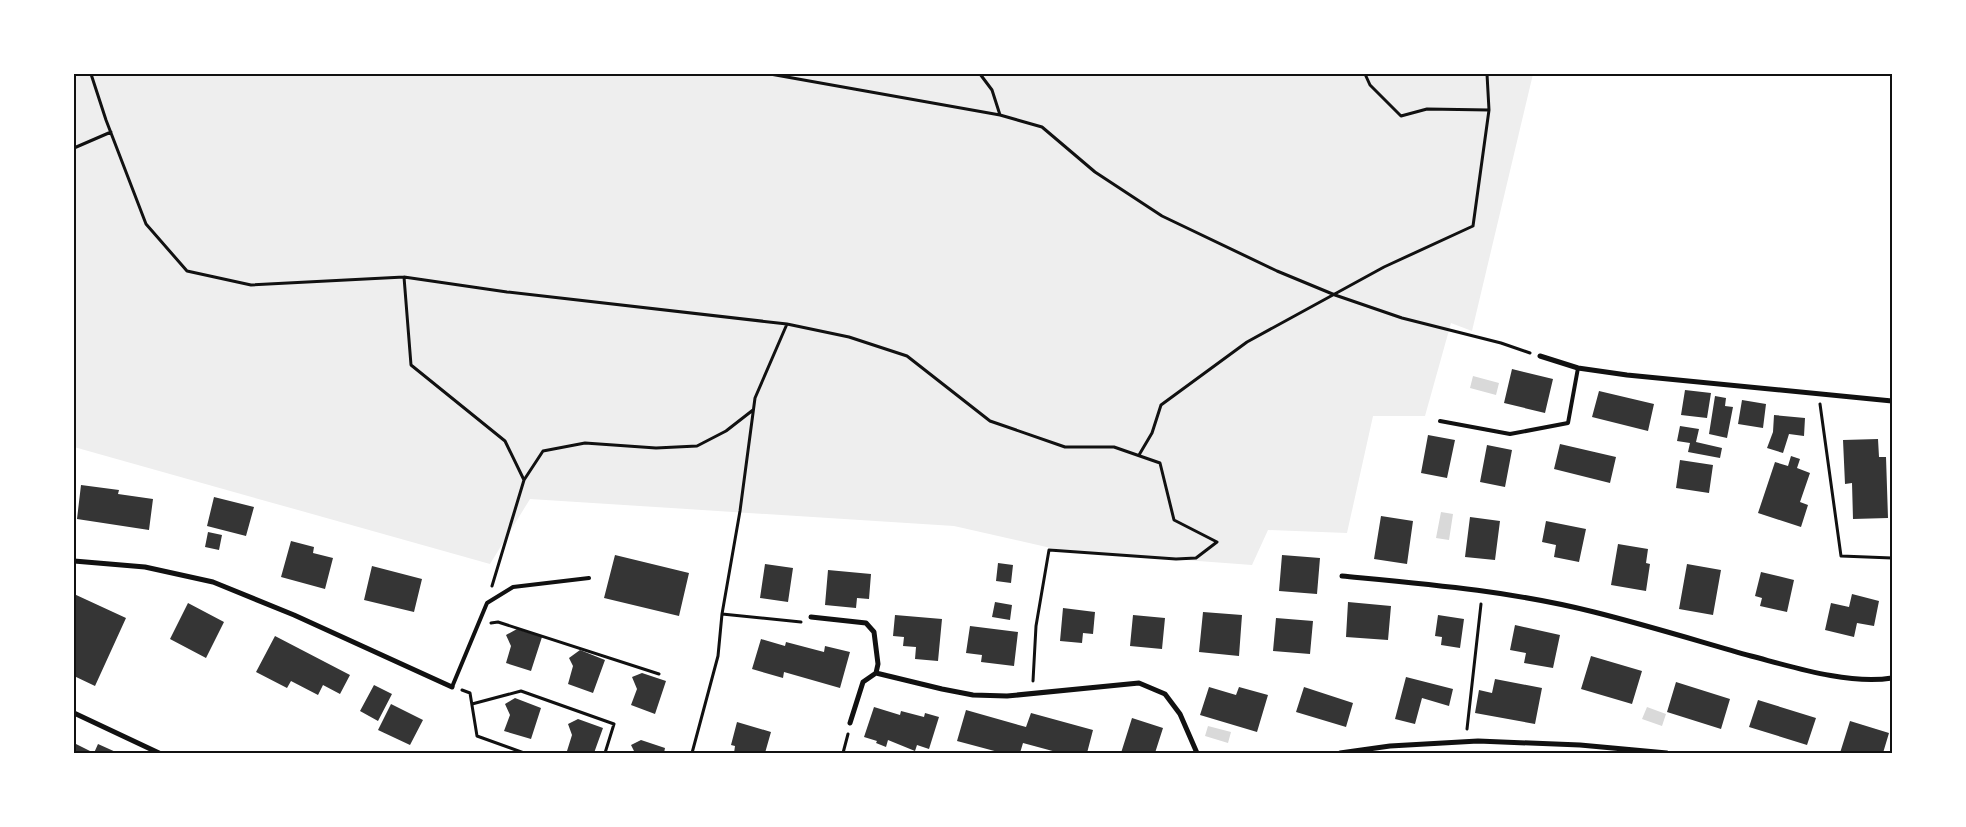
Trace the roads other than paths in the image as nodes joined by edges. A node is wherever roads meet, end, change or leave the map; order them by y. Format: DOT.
graph roads {
  1 [pos="1540,356"];
  2 [pos="1578,368"];
  3 [pos="1892,401"];
  4 [pos="1440,421"];
  5 [pos="74,561"];
  6 [pos="1342,576"];
  7 [pos="589,578"];
  8 [pos="811,616"];
  9 [pos="876,673"];
  10 [pos="1892,678"];
  11 [pos="452,687"];
  12 [pos="74,713"];
  13 [pos="850,723"];
  14 [pos="159,753"];
  15 [pos="1197,753"];
  16 [pos="1340,753"];
  17 [pos="1666,753"];
  1 -- 2 [label="street"];
  2 -- 3 [label="street"];
  2 -- 4 [label="lane"];
  5 -- 11 [label="street"];
  6 -- 10 [label="street"];
  7 -- 11 [label="lane"];
  8 -- 9 [label="street"];
  9 -- 13 [label="street"];
  9 -- 15 [label="street"];
  12 -- 14 [label="street"];
  16 -- 17 [label="street"];
}
